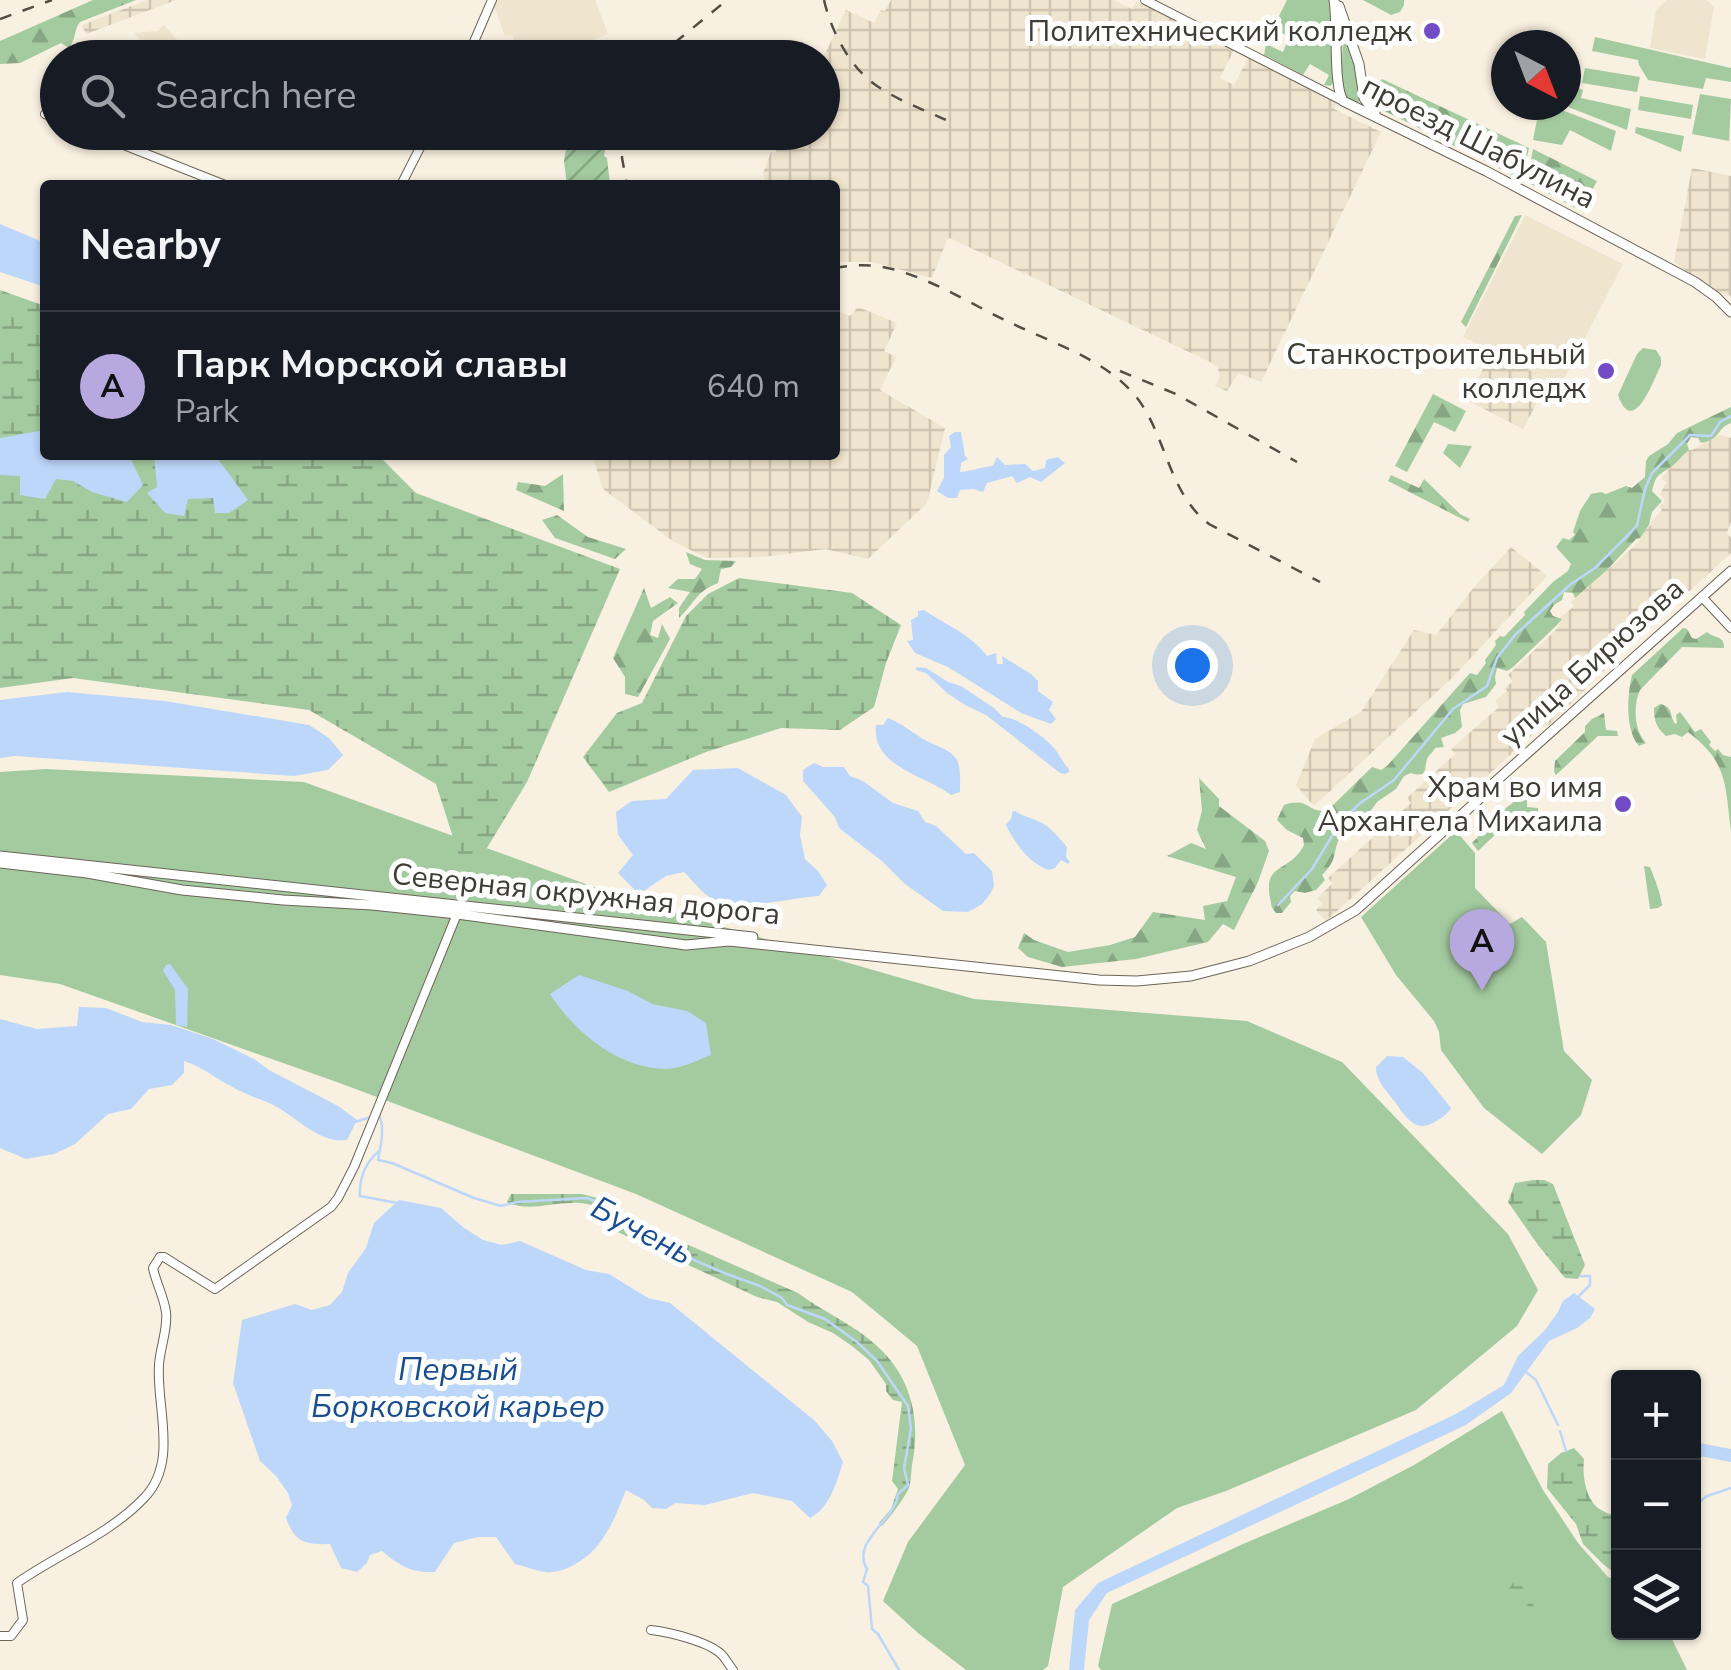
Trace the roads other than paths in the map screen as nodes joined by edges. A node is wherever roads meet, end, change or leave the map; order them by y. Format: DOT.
graph roads {
  1 [pos="492,0"];
  2 [pos="1144,0"];
  3 [pos="1335,0"];
  4 [pos="475,40"];
  5 [pos="1338,81"];
  6 [pos="1320,89"];
  7 [pos="1364,98"];
  8 [pos="1343,101"];
  9 [pos="1356,108"];
  10 [pos="1380,119"];
  11 [pos="137,150"];
  12 [pos="419,150"];
  13 [pos="212,180"];
  14 [pos="404,180"];
  15 [pos="1731,312"];
  16 [pos="1731,571"];
  17 [pos="1702,596"];
  18 [pos="1731,628"];
  19 [pos="0,856"];
  20 [pos="0,864"];
  21 [pos="184,874"];
  22 [pos="182,890"];
  23 [pos="457,914"];
  24 [pos="686,929"];
  25 [pos="686,945"];
  26 [pos="1163,977"];
  27 [pos="651,1630"];
  28 [pos="0,1636"];
  29 [pos="733,1670"];
  1 -- 4 [label="street"];
  2 -- 6 [label="street, проезд Шабулина"];
  3 -- 5 [label="main road"];
  3 -- 7 [label="main road"];
  5 -- 6 [label="street"];
  5 -- 8 [label="main road"];
  6 -- 8 [label="street, проезд Шабулина"];
  7 -- 9 [label="main road"];
  7 -- 10 [label="main road"];
  8 -- 9 [label="main road, проезд Шабулина"];
  9 -- 10 [label="main road, проезд Шабулина"];
  10 -- 15 [label="main road, проезд Шабулина"];
  11 -- 13 [label="street"];
  12 -- 14 [label="street"];
  16 -- 17 [label="main road, улица Бирюзова"];
  17 -- 18 [label="street"];
  17 -- 26 [label="main road, улица Бирюзова"];
  19 -- 21 [label="main road, Северная окружная дорога"];
  20 -- 22 [label="main road, Северная окружная дорога"];
  21 -- 22 [label="main road"];
  21 -- 24 [label="main road, Северная окружная дорога"];
  22 -- 23 [label="main road, Северная окружная дорога"];
  23 -- 25 [label="main road, Северная окружная дорога"];
  23 -- 28 [label="street"];
  24 -- 25 [label="main road"];
  24 -- 26 [label="main road, Северная окружная дорога"];
  25 -- 26 [label="main road, Северная окружная дорога"];
  27 -- 29 [label="street"];
}
